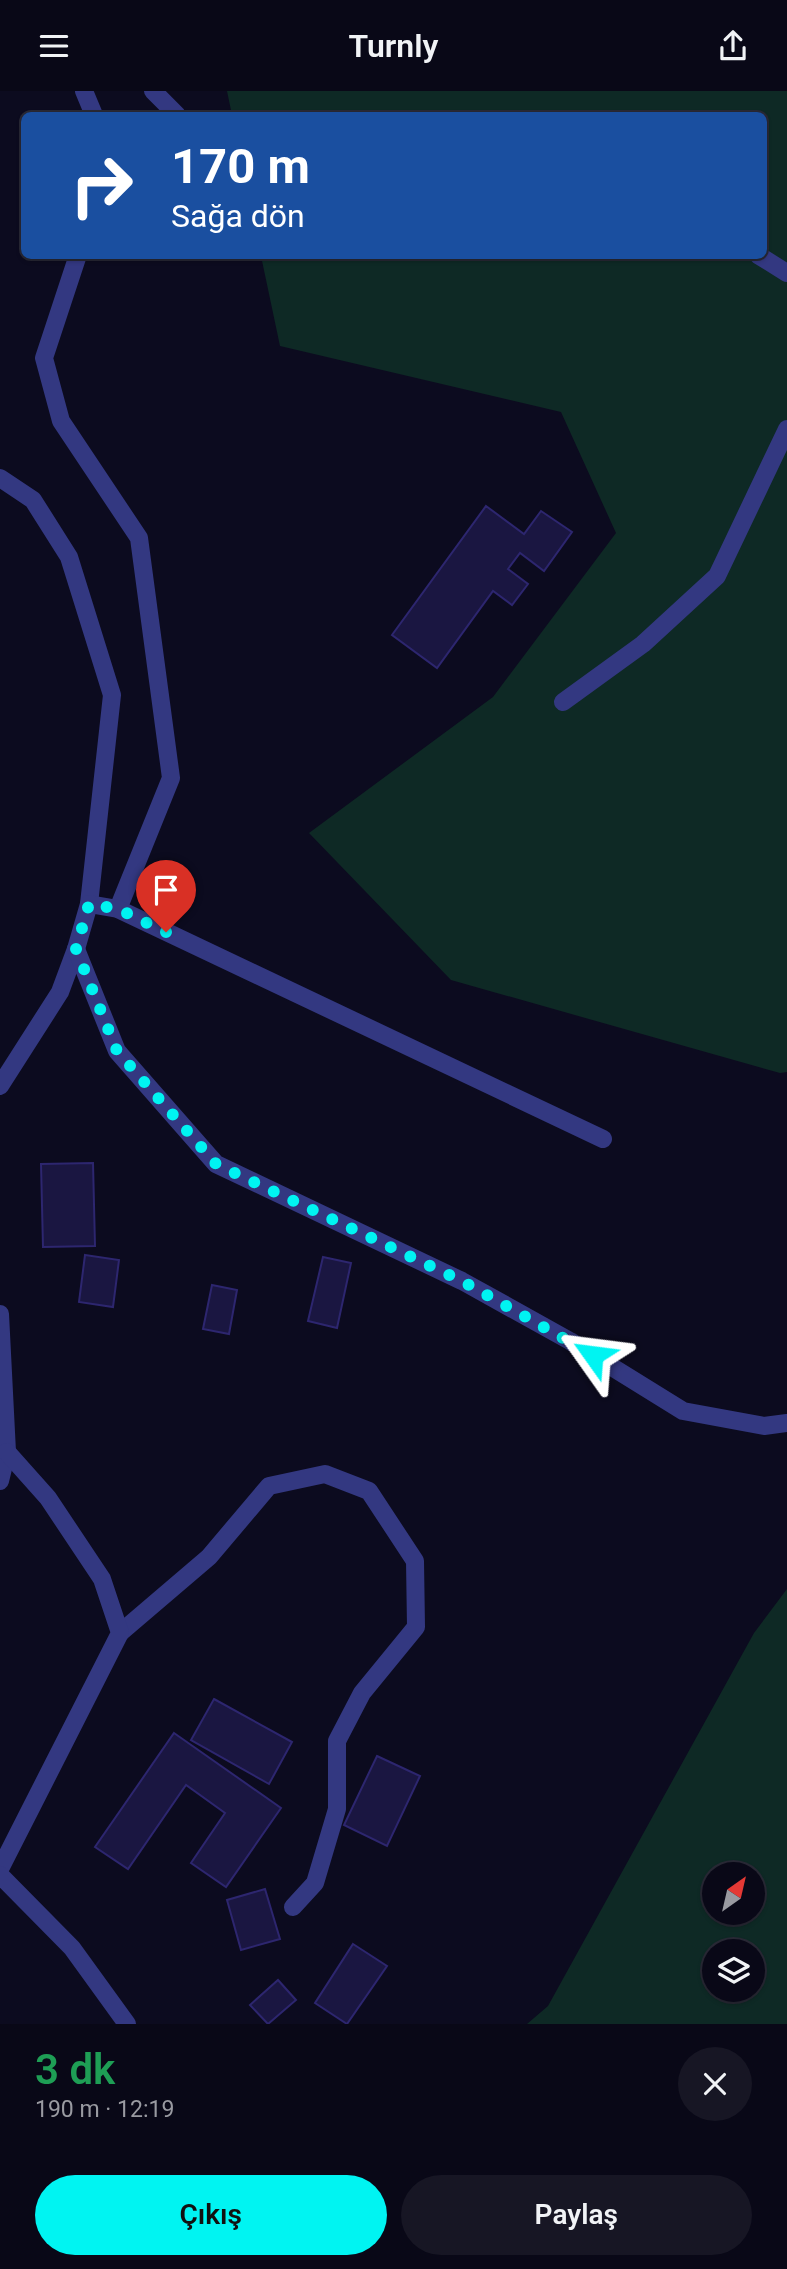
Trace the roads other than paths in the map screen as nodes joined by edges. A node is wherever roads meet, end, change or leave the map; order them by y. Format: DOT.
graph roads {
  1 [pos="84,91"];
  2 [pos="153,91"];
  3 [pos="93,112"];
  4 [pos="174,112"];
  5 [pos="77,259"];
  6 [pos="764,259"];
  7 [pos="787,273"];
  8 [pos="787,429"];
  9 [pos="0,478"];
  10 [pos="563,702"];
  11 [pos="89,904"];
  12 [pos="118,909"];
  13 [pos="76,949"];
  14 [pos="0,1086"];
  15 [pos="603,1139"];
  16 [pos="0,1314"];
  17 [pos="787,1423"];
  18 [pos="7,1452"];
  19 [pos="0,1481"];
  20 [pos="120,1633"];
  21 [pos="0,1869"];
  22 [pos="0,1875"];
  23 [pos="293,1907"];
  24 [pos="127,2024"];
  1 -- 3 [label="lane"];
  2 -- 4 [label="lane"];
  5 -- 12 [label="lane"];
  6 -- 7 [label="lane"];
  8 -- 10 [label="lane"];
  9 -- 11 [label="lane"];
  11 -- 12 [label="lane"];
  11 -- 13 [label="lane"];
  12 -- 15 [label="lane"];
  13 -- 14 [label="lane"];
  13 -- 17 [label="lane"];
  16 -- 18 [label="lane"];
  18 -- 19 [label="lane"];
  18 -- 20 [label="lane"];
  20 -- 21 [label="lane"];
  20 -- 23 [label="lane"];
  22 -- 24 [label="lane"];
}
